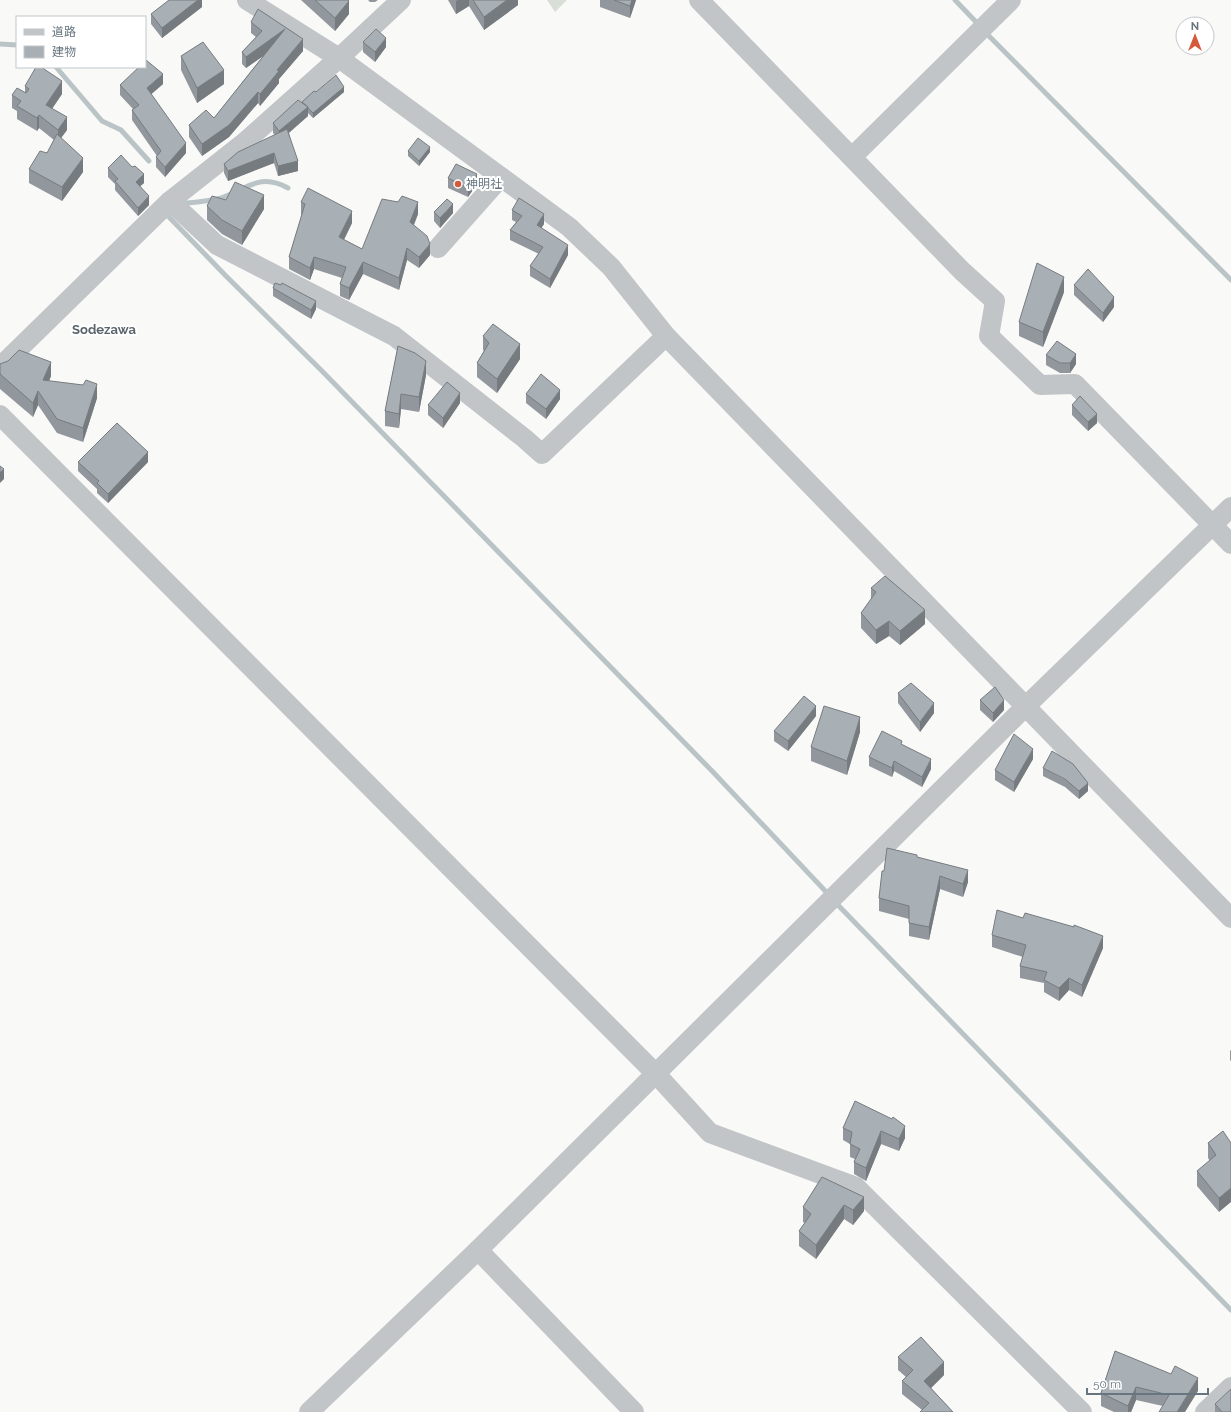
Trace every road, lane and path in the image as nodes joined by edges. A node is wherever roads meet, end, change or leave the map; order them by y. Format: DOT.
graph roads {
  1 [pos="247,0"];
  2 [pos="401,0"];
  3 [pos="699,0"];
  4 [pos="1011,0"];
  5 [pos="340,58"];
  6 [pos="852,157"];
  7 [pos="501,176"];
  8 [pos="170,201"];
  9 [pos="438,248"];
  10 [pos="666,336"];
  11 [pos="0,367"];
  12 [pos="0,415"];
  13 [pos="1231,507"];
  14 [pos="1212,525"];
  15 [pos="1231,544"];
  16 [pos="1025,707"];
  17 [pos="1231,918"];
  18 [pos="657,1075"];
  19 [pos="478,1250"];
  20 [pos="1231,1387"];
  21 [pos="309,1412"];
  22 [pos="634,1412"];
  23 [pos="1082,1412"];
  24 [pos="1205,1412"];
  1 -- 5 [label="street"];
  2 -- 5 [label="street"];
  3 -- 6 [label="street"];
  4 -- 6 [label="street"];
  5 -- 7 [label="street"];
  5 -- 8 [label="street"];
  6 -- 14 [label="street"];
  7 -- 9 [label="street"];
  7 -- 10 [label="street"];
  8 -- 10 [label="street"];
  8 -- 11 [label="street"];
  10 -- 16 [label="street"];
  12 -- 18 [label="street"];
  13 -- 14 [label="street"];
  14 -- 15 [label="street"];
  14 -- 16 [label="street"];
  16 -- 17 [label="street"];
  16 -- 18 [label="street"];
  18 -- 19 [label="street"];
  18 -- 23 [label="street"];
  19 -- 21 [label="street"];
  19 -- 22 [label="street"];
  20 -- 24 [label="street"];
}
